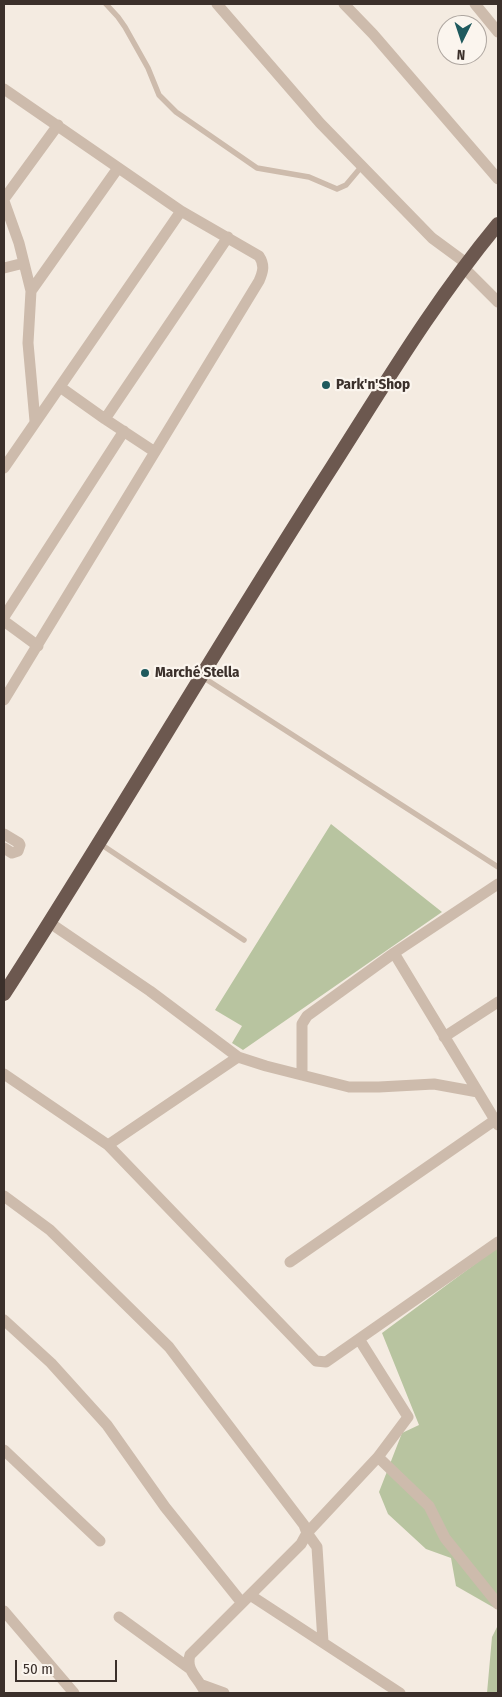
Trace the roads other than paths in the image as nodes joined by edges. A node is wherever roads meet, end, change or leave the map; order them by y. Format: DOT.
graph roads {
  1 [pos="106,4"];
  2 [pos="217,4"];
  3 [pos="344,4"];
  4 [pos="475,4"];
  5 [pos="498,32"];
  6 [pos="4,89"];
  7 [pos="58,125"];
  8 [pos="362,166"];
  9 [pos="118,168"];
  10 [pos="498,179"];
  11 [pos="4,200"];
  12 [pos="181,212"];
  13 [pos="498,224"];
  14 [pos="228,237"];
  15 [pos="24,263"];
  16 [pos="465,265"];
  17 [pos="4,268"];
  18 [pos="30,291"];
  19 [pos="498,302"];
  20 [pos="60,387"];
  21 [pos="105,419"];
  22 [pos="35,421"];
  23 [pos="124,431"];
  24 [pos="156,452"];
  25 [pos="4,468"];
  26 [pos="4,617"];
  27 [pos="4,621"];
  28 [pos="38,646"];
  29 [pos="202,676"];
  30 [pos="4,700"];
  31 [pos="4,834"];
  32 [pos="99,843"];
  33 [pos="4,848"];
  34 [pos="498,867"];
  35 [pos="498,884"];
  36 [pos="50,924"];
  37 [pos="244,940"];
  38 [pos="394,953"];
  39 [pos="4,994"];
  40 [pos="498,1002"];
  41 [pos="444,1037"];
  42 [pos="238,1057"];
  43 [pos="4,1074"];
  44 [pos="302,1075"];
  45 [pos="478,1092"];
  46 [pos="497,1121"];
  47 [pos="108,1145"];
  48 [pos="4,1196"];
  49 [pos="498,1242"];
  50 [pos="290,1262"];
  51 [pos="4,1320"];
  52 [pos="359,1339"];
  53 [pos="4,1450"];
  54 [pos="378,1457"];
  55 [pos="307,1533"];
  56 [pos="100,1541"];
  57 [pos="246,1599"];
  58 [pos="498,1604"];
  59 [pos="4,1611"];
  60 [pos="119,1617"];
  61 [pos="323,1642"];
  62 [pos="189,1668"];
  63 [pos="203,1689"];
  64 [pos="74,1693"];
  65 [pos="224,1693"];
  66 [pos="400,1693"];
  1 -- 8 [label="lane"];
  2 -- 8 [label="street"];
  3 -- 10 [label="street"];
  4 -- 5 [label="street"];
  6 -- 7 [label="street"];
  7 -- 9 [label="street"];
  7 -- 11 [label="street"];
  8 -- 16 [label="street"];
  9 -- 12 [label="street"];
  9 -- 18 [label="street"];
  11 -- 15 [label="street"];
  12 -- 14 [label="street"];
  12 -- 20 [label="street"];
  13 -- 16 [label="highway"];
  14 -- 21 [label="street"];
  14 -- 24 [label="street"];
  15 -- 17 [label="street"];
  15 -- 18 [label="street"];
  16 -- 19 [label="street"];
  16 -- 29 [label="highway"];
  18 -- 22 [label="street"];
  20 -- 21 [label="street"];
  20 -- 22 [label="street"];
  21 -- 23 [label="street"];
  22 -- 25 [label="street"];
  23 -- 24 [label="street"];
  23 -- 26 [label="street"];
  24 -- 28 [label="street"];
  27 -- 28 [label="street"];
  28 -- 30 [label="street"];
  29 -- 32 [label="highway"];
  29 -- 34 [label="lane"];
  31 -- 33 [label="street"];
  32 -- 36 [label="highway"];
  32 -- 37 [label="lane"];
  35 -- 38 [label="street"];
  36 -- 39 [label="highway"];
  36 -- 42 [label="street"];
  38 -- 41 [label="street"];
  38 -- 44 [label="street"];
  40 -- 41 [label="street"];
  41 -- 45 [label="street"];
  42 -- 44 [label="street"];
  42 -- 47 [label="street"];
  43 -- 47 [label="street"];
  44 -- 45 [label="street"];
  45 -- 46 [label="street"];
  46 -- 50 [label="street"];
  47 -- 52 [label="street"];
  48 -- 55 [label="street"];
  49 -- 52 [label="street"];
  51 -- 57 [label="street"];
  52 -- 54 [label="street"];
  53 -- 56 [label="street"];
  54 -- 55 [label="street"];
  54 -- 58 [label="street"];
  55 -- 57 [label="street"];
  55 -- 61 [label="street"];
  57 -- 61 [label="street"];
  57 -- 62 [label="street"];
  59 -- 64 [label="street"];
  60 -- 62 [label="street"];
  61 -- 66 [label="street"];
  62 -- 63 [label="street"];
  63 -- 65 [label="street"];
}
